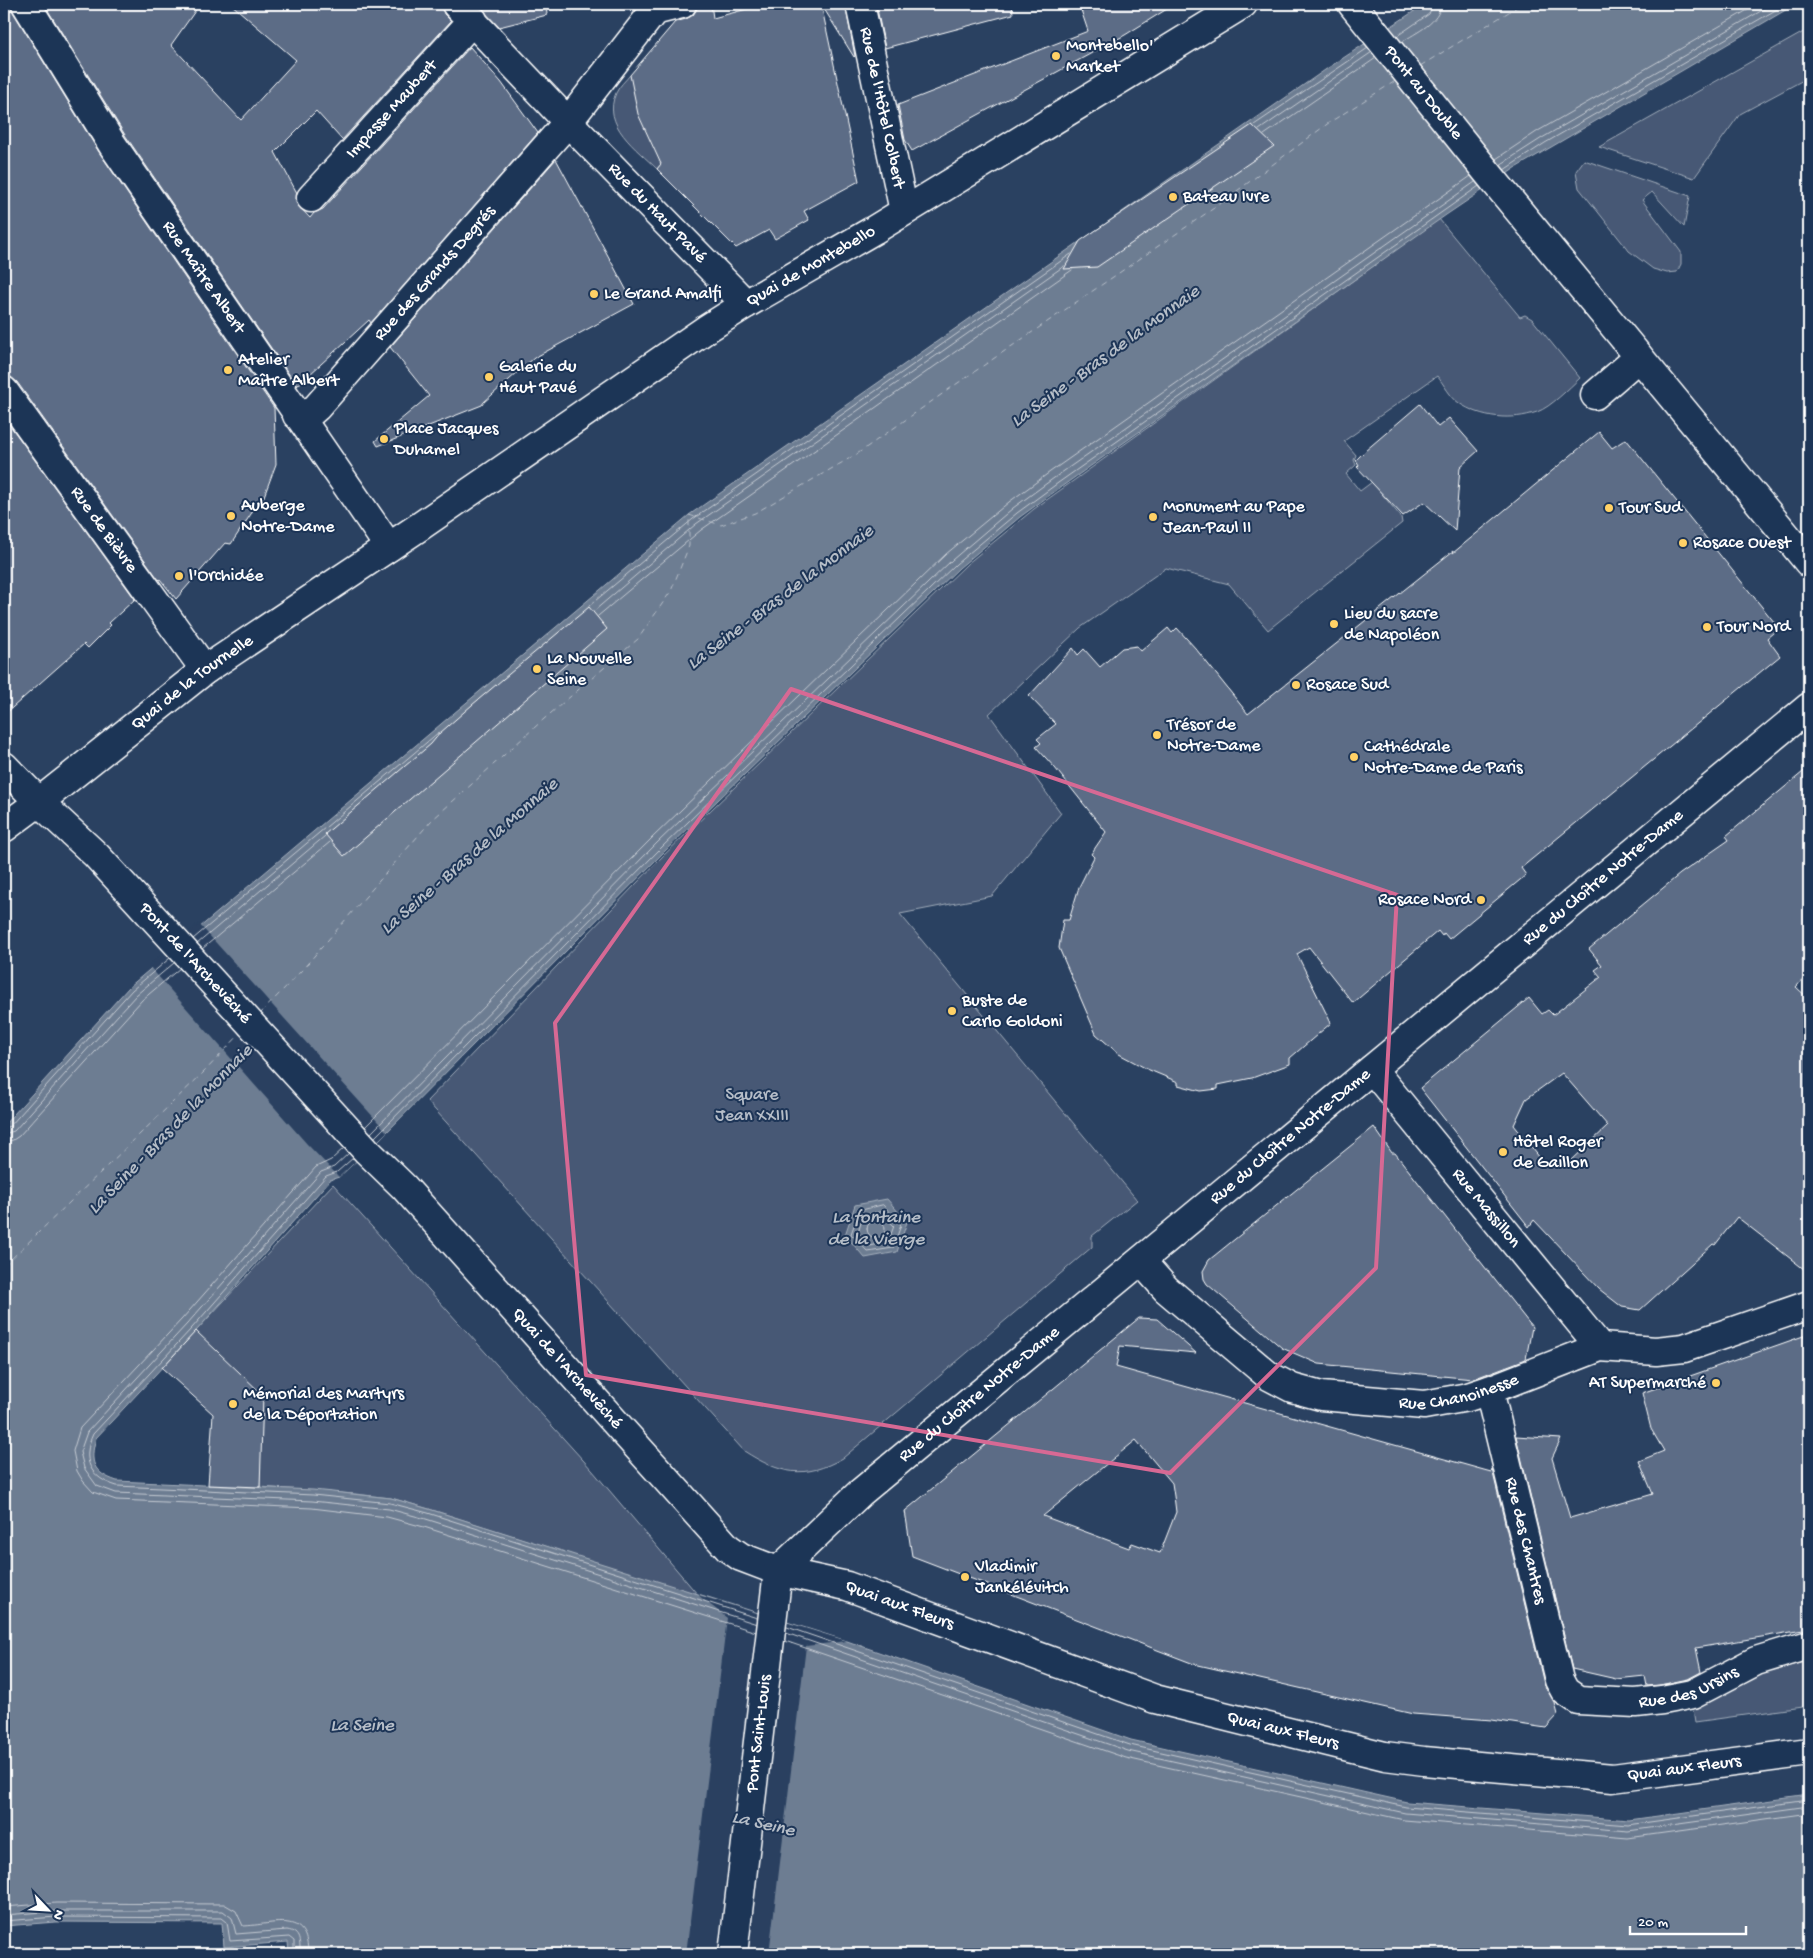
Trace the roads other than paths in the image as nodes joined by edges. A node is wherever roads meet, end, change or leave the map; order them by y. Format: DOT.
graph roads {
  1 [pos="26,4"];
  2 [pos="682,4"];
  3 [pos="860,4"];
  4 [pos="1243,4"];
  5 [pos="1356,10"];
  6 [pos="464,12"];
  7 [pos="568,122"];
  8 [pos="311,198"];
  9 [pos="904,211"];
  10 [pos="746,304"];
  11 [pos="1639,357"];
  12 [pos="4,391"];
  13 [pos="1594,395"];
  14 [pos="297,415"];
  15 [pos="389,547"];
  16 [pos="1809,563"];
  17 [pos="205,670"];
  18 [pos="1809,707"];
  19 [pos="4,766"];
  20 [pos="40,802"];
  21 [pos="4,828"];
  22 [pos="1372,1069"];
  23 [pos="367,1151"];
  24 [pos="1141,1262"];
  25 [pos="1809,1305"];
  26 [pos="1600,1347"];
  27 [pos="1489,1390"];
  28 [pos="778,1571"];
  29 [pos="1809,1645"];
  30 [pos="1565,1691"];
  31 [pos="1809,1752"];
  32 [pos="733,1954"];
  1 -- 14 [label="street, Rue Maître Albert"];
  2 -- 7 [label="street, Rue des Grands Degrés"];
  3 -- 9 [label="street, Rue de l'Hôtel Colbert"];
  4 -- 9 [label="street, Quai de Montebello"];
  5 -- 11 [label="street, Pont au Double"];
  6 -- 7 [label="street, Rue du Haut Pavé"];
  6 -- 8 [label="street, Impasse Maubert"];
  7 -- 10 [label="street, Rue du Haut Pavé"];
  7 -- 14 [label="street, Rue des Grands Degrés"];
  9 -- 10 [label="street, Quai de Montebello"];
  10 -- 15 [label="street, Quai de Montebello"];
  11 -- 13 [label="street"];
  11 -- 16 [label="street, Pont au Double"];
  12 -- 17 [label="street, Rue de Bièvre"];
  14 -- 15 [label="street, Rue Maître Albert"];
  15 -- 17 [label="street, Quai de la Tournelle"];
  17 -- 20 [label="street, Quai de la Tournelle"];
  18 -- 22 [label="street, Rue du Cloître Notre-Dame"];
  19 -- 20 [label="street, Pont de l'Archevêché"];
  20 -- 21 [label="street, Quai de la Tournelle"];
  20 -- 23 [label="street, Pont de l'Archevêché"];
  22 -- 24 [label="street, Rue du Cloître Notre-Dame"];
  22 -- 26 [label="street, Rue Massillon"];
  23 -- 28 [label="street, Quai de l'Archevêché"];
  24 -- 27 [label="street, Rue Chanoinesse"];
  24 -- 28 [label="street, Rue du Cloître Notre-Dame"];
  25 -- 26 [label="street, Rue Chanoinesse"];
  26 -- 27 [label="street, Rue Chanoinesse"];
  27 -- 30 [label="street, Rue des Chantres"];
  28 -- 31 [label="street, Quai aux Fleurs"];
  28 -- 32 [label="street, Pont Saint-Louis"];
  29 -- 30 [label="street, Rue des Ursins"];
}
